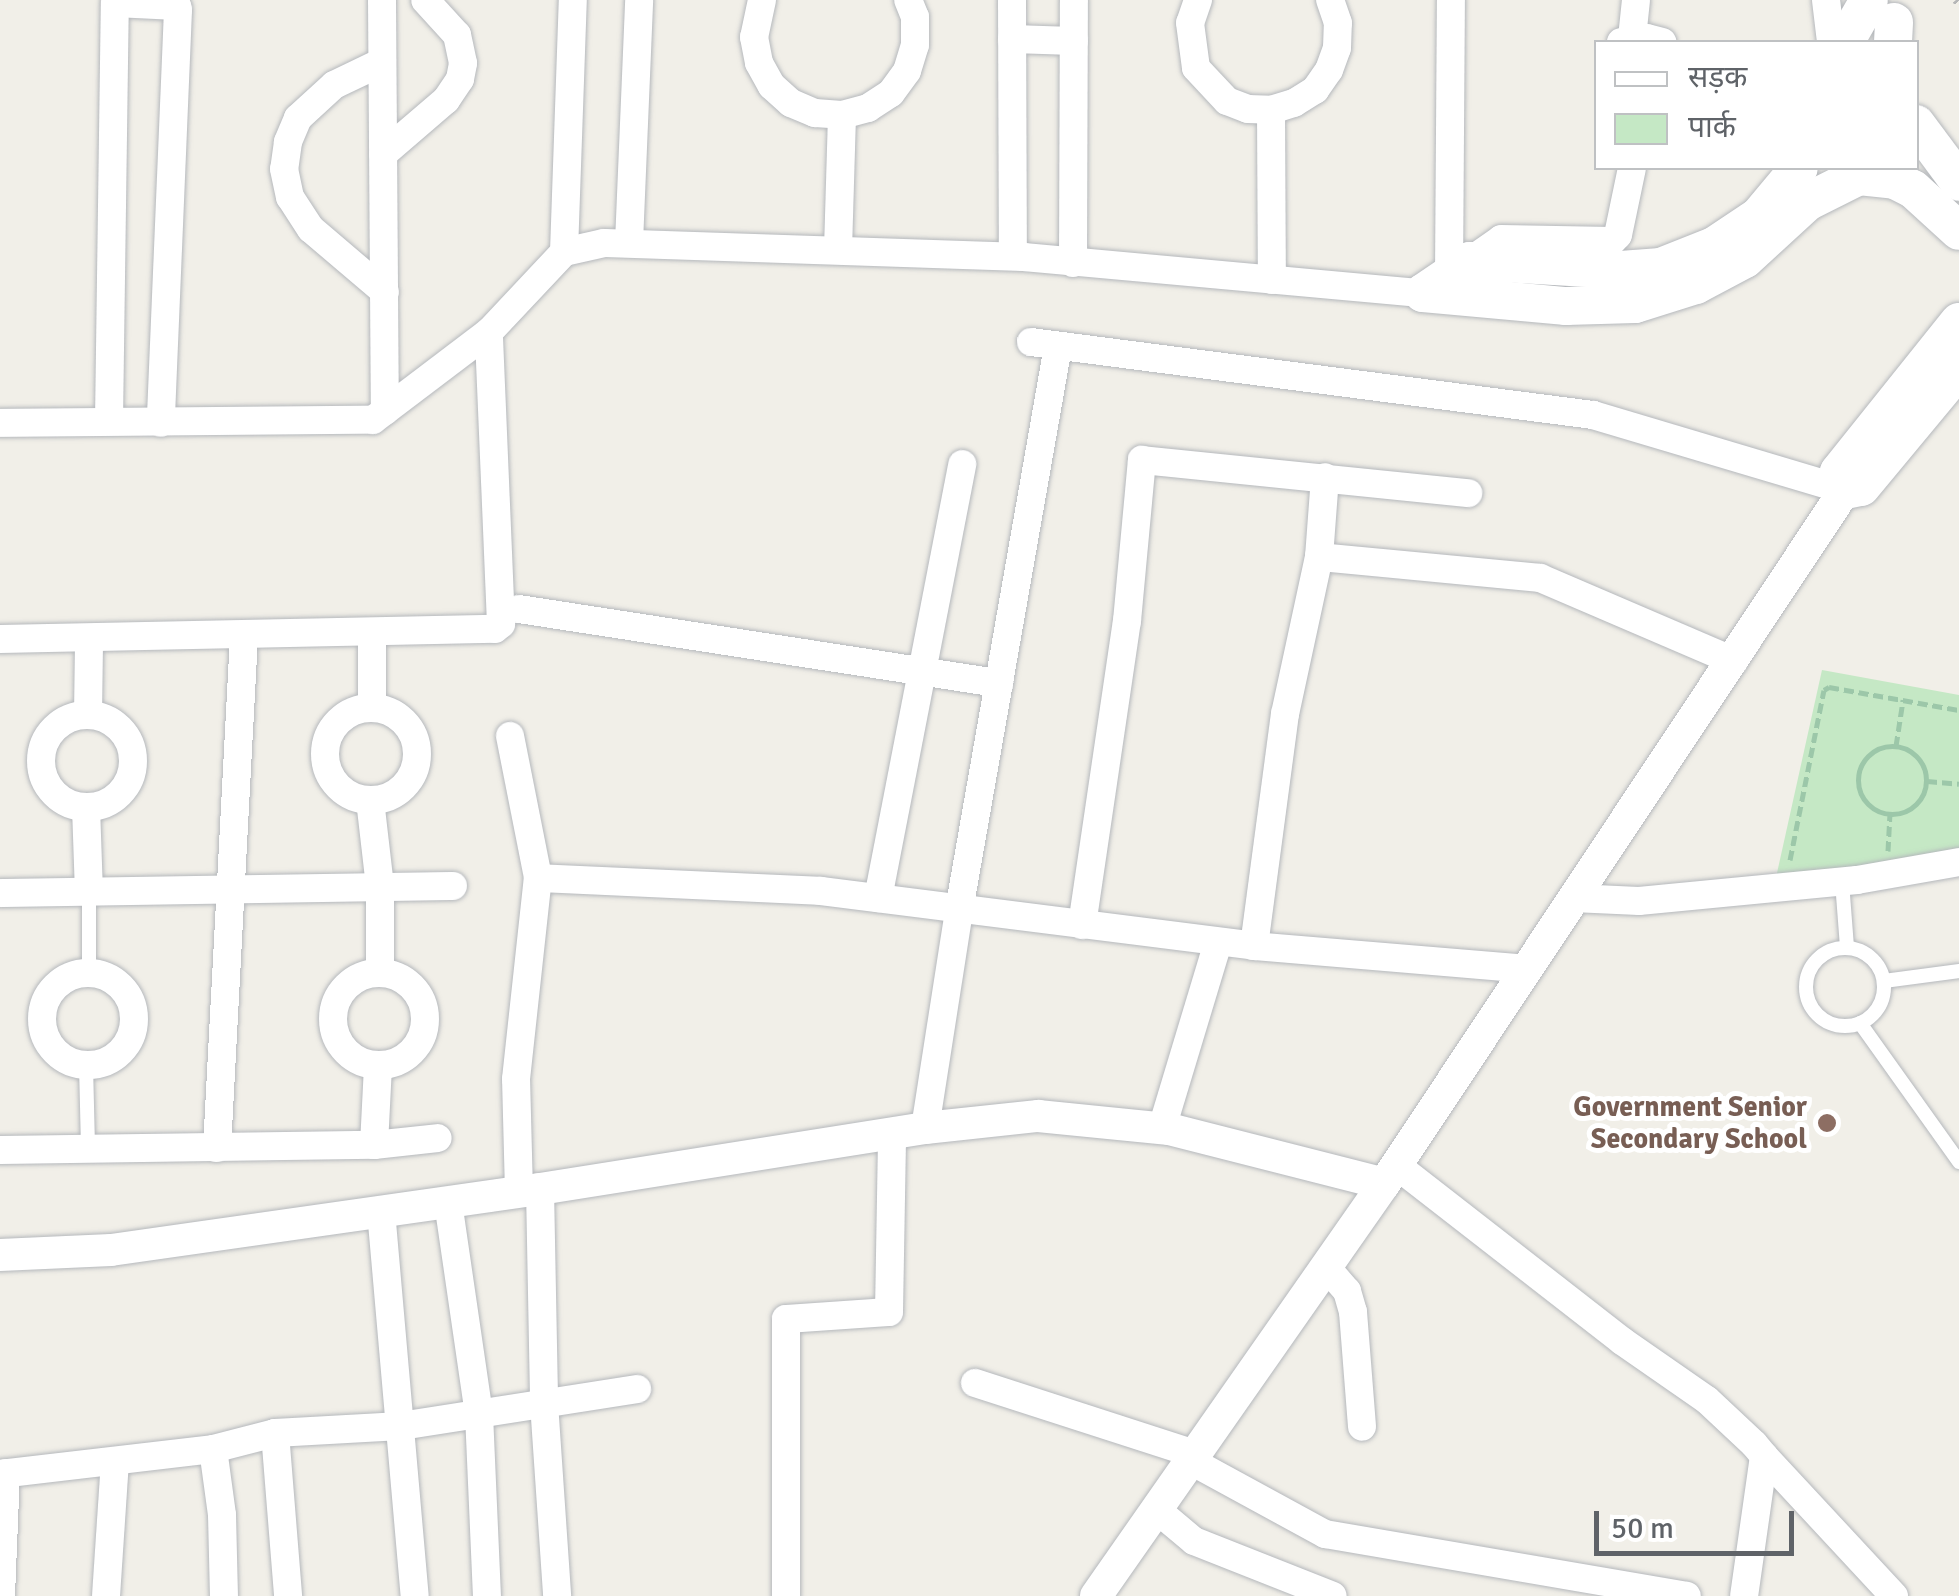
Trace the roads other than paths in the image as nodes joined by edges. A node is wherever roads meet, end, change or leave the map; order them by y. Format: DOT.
graph roads {
  1 [pos="382,0"];
  2 [pos="425,0"];
  3 [pos="573,0"];
  4 [pos="639,0"];
  5 [pos="762,0"];
  6 [pos="908,0"];
  7 [pos="1012,0"];
  8 [pos="1074,0"];
  9 [pos="1198,0"];
  10 [pos="1330,0"];
  11 [pos="1452,0"];
  12 [pos="1636,0"];
  13 [pos="1826,0"];
  14 [pos="1871,14"];
  15 [pos="1012,39"];
  16 [pos="1627,40"];
  17 [pos="1832,40"];
  18 [pos="1847,40"];
  19 [pos="1074,41"];
  20 [pos="382,62"];
  21 [pos="1271,110"];
  22 [pos="842,115"];
  23 [pos="1919,128"];
  24 [pos="383,154"];
  25 [pos="1632,170"];
  26 [pos="1797,170"];
  27 [pos="1867,171"];
  28 [pos="1959,182"];
  29 [pos="1959,232"];
  30 [pos="629,242"];
  31 [pos="838,250"];
  32 [pos="564,252"];
  33 [pos="1013,256"];
  34 [pos="1074,264"];
  35 [pos="1447,276"];
  36 [pos="1272,280"];
  37 [pos="386,292"];
  38 [pos="1959,322"];
  39 [pos="489,332"];
  40 [pos="1959,369"];
  41 [pos="385,411"];
  42 [pos="109,421"];
  43 [pos="0,423"];
  44 [pos="162,423"];
  45 [pos="962,464"];
  46 [pos="1325,477"];
  47 [pos="1845,490"];
  48 [pos="1468,494"];
  49 [pos="1319,557"];
  50 [pos="519,610"];
  51 [pos="372,634"];
  52 [pos="244,636"];
  53 [pos="0,639"];
  54 [pos="88,639"];
  55 [pos="1734,660"];
  56 [pos="924,671"];
  57 [pos="999,683"];
  58 [pos="372,708"];
  59 [pos="88,716"];
  60 [pos="510,736"];
  61 [pos="370,800"];
  62 [pos="86,808"];
  63 [pos="1959,862"];
  64 [pos="538,878"];
  65 [pos="1842,882"];
  66 [pos="453,886"];
  67 [pos="380,887"];
  68 [pos="231,890"];
  69 [pos="89,892"];
  70 [pos="0,893"];
  71 [pos="878,898"];
  72 [pos="1572,898"];
  73 [pos="959,910"];
  74 [pos="1082,924"];
  75 [pos="1218,942"];
  76 [pos="1254,946"];
  77 [pos="1847,947"];
  78 [pos="1526,969"];
  79 [pos="1959,972"];
  80 [pos="89,973"];
  81 [pos="380,973"];
  82 [pos="1884,981"];
  83 [pos="1860,1023"];
  84 [pos="86,1065"];
  85 [pos="378,1065"];
  86 [pos="926,1128"];
  87 [pos="1162,1128"];
  88 [pos="892,1136"];
  89 [pos="438,1138"];
  90 [pos="374,1145"];
  91 [pos="217,1148"];
  92 [pos="0,1150"];
  93 [pos="88,1150"];
  94 [pos="1959,1162"];
  95 [pos="1390,1174"];
  96 [pos="529,1191"];
  97 [pos="448,1202"];
  98 [pos="381,1211"];
  99 [pos="0,1255"];
  100 [pos="1326,1267"];
  101 [pos="975,1384"];
  102 [pos="637,1389"];
  103 [pos="544,1404"];
  104 [pos="478,1414"];
  105 [pos="401,1426"];
  106 [pos="1362,1427"];
  107 [pos="275,1433"];
  108 [pos="213,1449"];
  109 [pos="1764,1456"];
  110 [pos="1193,1458"];
  111 [pos="115,1462"];
  112 [pos="3,1473"];
  113 [pos="1156,1510"];
  114 [pos="1,1596"];
  115 [pos="106,1596"];
  116 [pos="224,1596"];
  117 [pos="288,1596"];
  118 [pos="415,1596"];
  119 [pos="488,1596"];
  120 [pos="557,1596"];
  121 [pos="786,1596"];
  122 [pos="1096,1596"];
  123 [pos="1333,1596"];
  124 [pos="1687,1596"];
  125 [pos="1744,1596"];
  126 [pos="1894,1596"];
  1 -- 20 [label="street"];
  2 -- 24 [label="street"];
  3 -- 32 [label="street"];
  4 -- 30 [label="street"];
  5 -- 22 [label="street"];
  6 -- 22 [label="street"];
  7 -- 15 [label="street"];
  8 -- 19 [label="street"];
  9 -- 21 [label="street"];
  10 -- 21 [label="street"];
  11 -- 35 [label="street"];
  12 -- 16 [label="street"];
  13 -- 17 [label="street"];
  14 -- 18 [label="main road"];
  15 -- 19 [label="street"];
  15 -- 33 [label="street"];
  19 -- 34 [label="street"];
  20 -- 24 [label="street"];
  20 -- 37 [label="street"];
  21 -- 36 [label="street"];
  22 -- 31 [label="street"];
  23 -- 28 [label="main road"];
  24 -- 37 [label="street"];
  25 -- 35 [label="street"];
  26 -- 35 [label="main road"];
  27 -- 29 [label="main road"];
  27 -- 35 [label="main road"];
  30 -- 31 [label="street"];
  30 -- 32 [label="street"];
  31 -- 33 [label="street"];
  32 -- 39 [label="street"];
  33 -- 34 [label="street"];
  34 -- 36 [label="street"];
  35 -- 36 [label="street"];
  37 -- 41 [label="street"];
  38 -- 47 [label="main road"];
  39 -- 41 [label="street"];
  39 -- 51 [label="street"];
  40 -- 47 [label="main road"];
  41 -- 44 [label="street"];
  42 -- 43 [label="street"];
  42 -- 44 [label="street"];
  42 -- 44 [label="street"];
  45 -- 56 [label="street"];
  46 -- 48 [label="street"];
  46 -- 49 [label="street"];
  46 -- 74 [label="street"];
  47 -- 55 [label="street"];
  47 -- 57 [label="street"];
  49 -- 55 [label="street"];
  49 -- 76 [label="street"];
  50 -- 56 [label="street"];
  51 -- 52 [label="street"];
  51 -- 58 [label="street"];
  52 -- 54 [label="street"];
  52 -- 68 [label="street"];
  53 -- 54 [label="street"];
  54 -- 59 [label="street"];
  55 -- 72 [label="street"];
  56 -- 57 [label="street"];
  56 -- 71 [label="street"];
  57 -- 73 [label="street"];
  58 -- 61 [label="street"];
  58 -- 61 [label="street"];
  59 -- 62 [label="street"];
  59 -- 62 [label="street"];
  60 -- 64 [label="street"];
  61 -- 67 [label="street"];
  62 -- 69 [label="street"];
  63 -- 65 [label="street"];
  64 -- 71 [label="street"];
  64 -- 96 [label="street"];
  65 -- 72 [label="street"];
  65 -- 77 [label="lane"];
  66 -- 67 [label="street"];
  67 -- 68 [label="street"];
  67 -- 81 [label="street"];
  68 -- 69 [label="street"];
  68 -- 91 [label="street"];
  69 -- 70 [label="street"];
  69 -- 80 [label="lane"];
  71 -- 73 [label="street"];
  72 -- 78 [label="street"];
  73 -- 74 [label="street"];
  73 -- 86 [label="street"];
  74 -- 75 [label="street"];
  75 -- 76 [label="street"];
  75 -- 87 [label="street"];
  76 -- 78 [label="street"];
  77 -- 82 [label="lane"];
  77 -- 83 [label="lane"];
  78 -- 95 [label="street"];
  79 -- 82 [label="lane"];
  80 -- 84 [label="street"];
  80 -- 84 [label="street"];
  81 -- 85 [label="street"];
  81 -- 85 [label="street"];
  82 -- 83 [label="lane"];
  83 -- 94 [label="lane"];
  84 -- 93 [label="lane"];
  85 -- 90 [label="street"];
  86 -- 87 [label="street"];
  86 -- 88 [label="street"];
  87 -- 95 [label="street"];
  88 -- 96 [label="street"];
  88 -- 121 [label="street"];
  89 -- 90 [label="street"];
  90 -- 91 [label="street"];
  91 -- 93 [label="street"];
  92 -- 93 [label="street"];
  95 -- 100 [label="street"];
  95 -- 109 [label="street"];
  96 -- 97 [label="street"];
  96 -- 103 [label="street"];
  97 -- 98 [label="street"];
  97 -- 104 [label="street"];
  98 -- 99 [label="street"];
  98 -- 105 [label="street"];
  100 -- 106 [label="street"];
  100 -- 110 [label="street"];
  101 -- 110 [label="street"];
  102 -- 103 [label="street"];
  103 -- 104 [label="street"];
  103 -- 120 [label="street"];
  104 -- 105 [label="street"];
  104 -- 119 [label="street"];
  105 -- 107 [label="street"];
  105 -- 118 [label="street"];
  107 -- 108 [label="street"];
  107 -- 117 [label="street"];
  108 -- 111 [label="street"];
  108 -- 116 [label="street"];
  109 -- 125 [label="street"];
  109 -- 126 [label="street"];
  110 -- 113 [label="street"];
  110 -- 124 [label="street"];
  111 -- 112 [label="street"];
  111 -- 115 [label="street"];
  112 -- 114 [label="street"];
  113 -- 122 [label="street"];
  113 -- 123 [label="street"];
}
